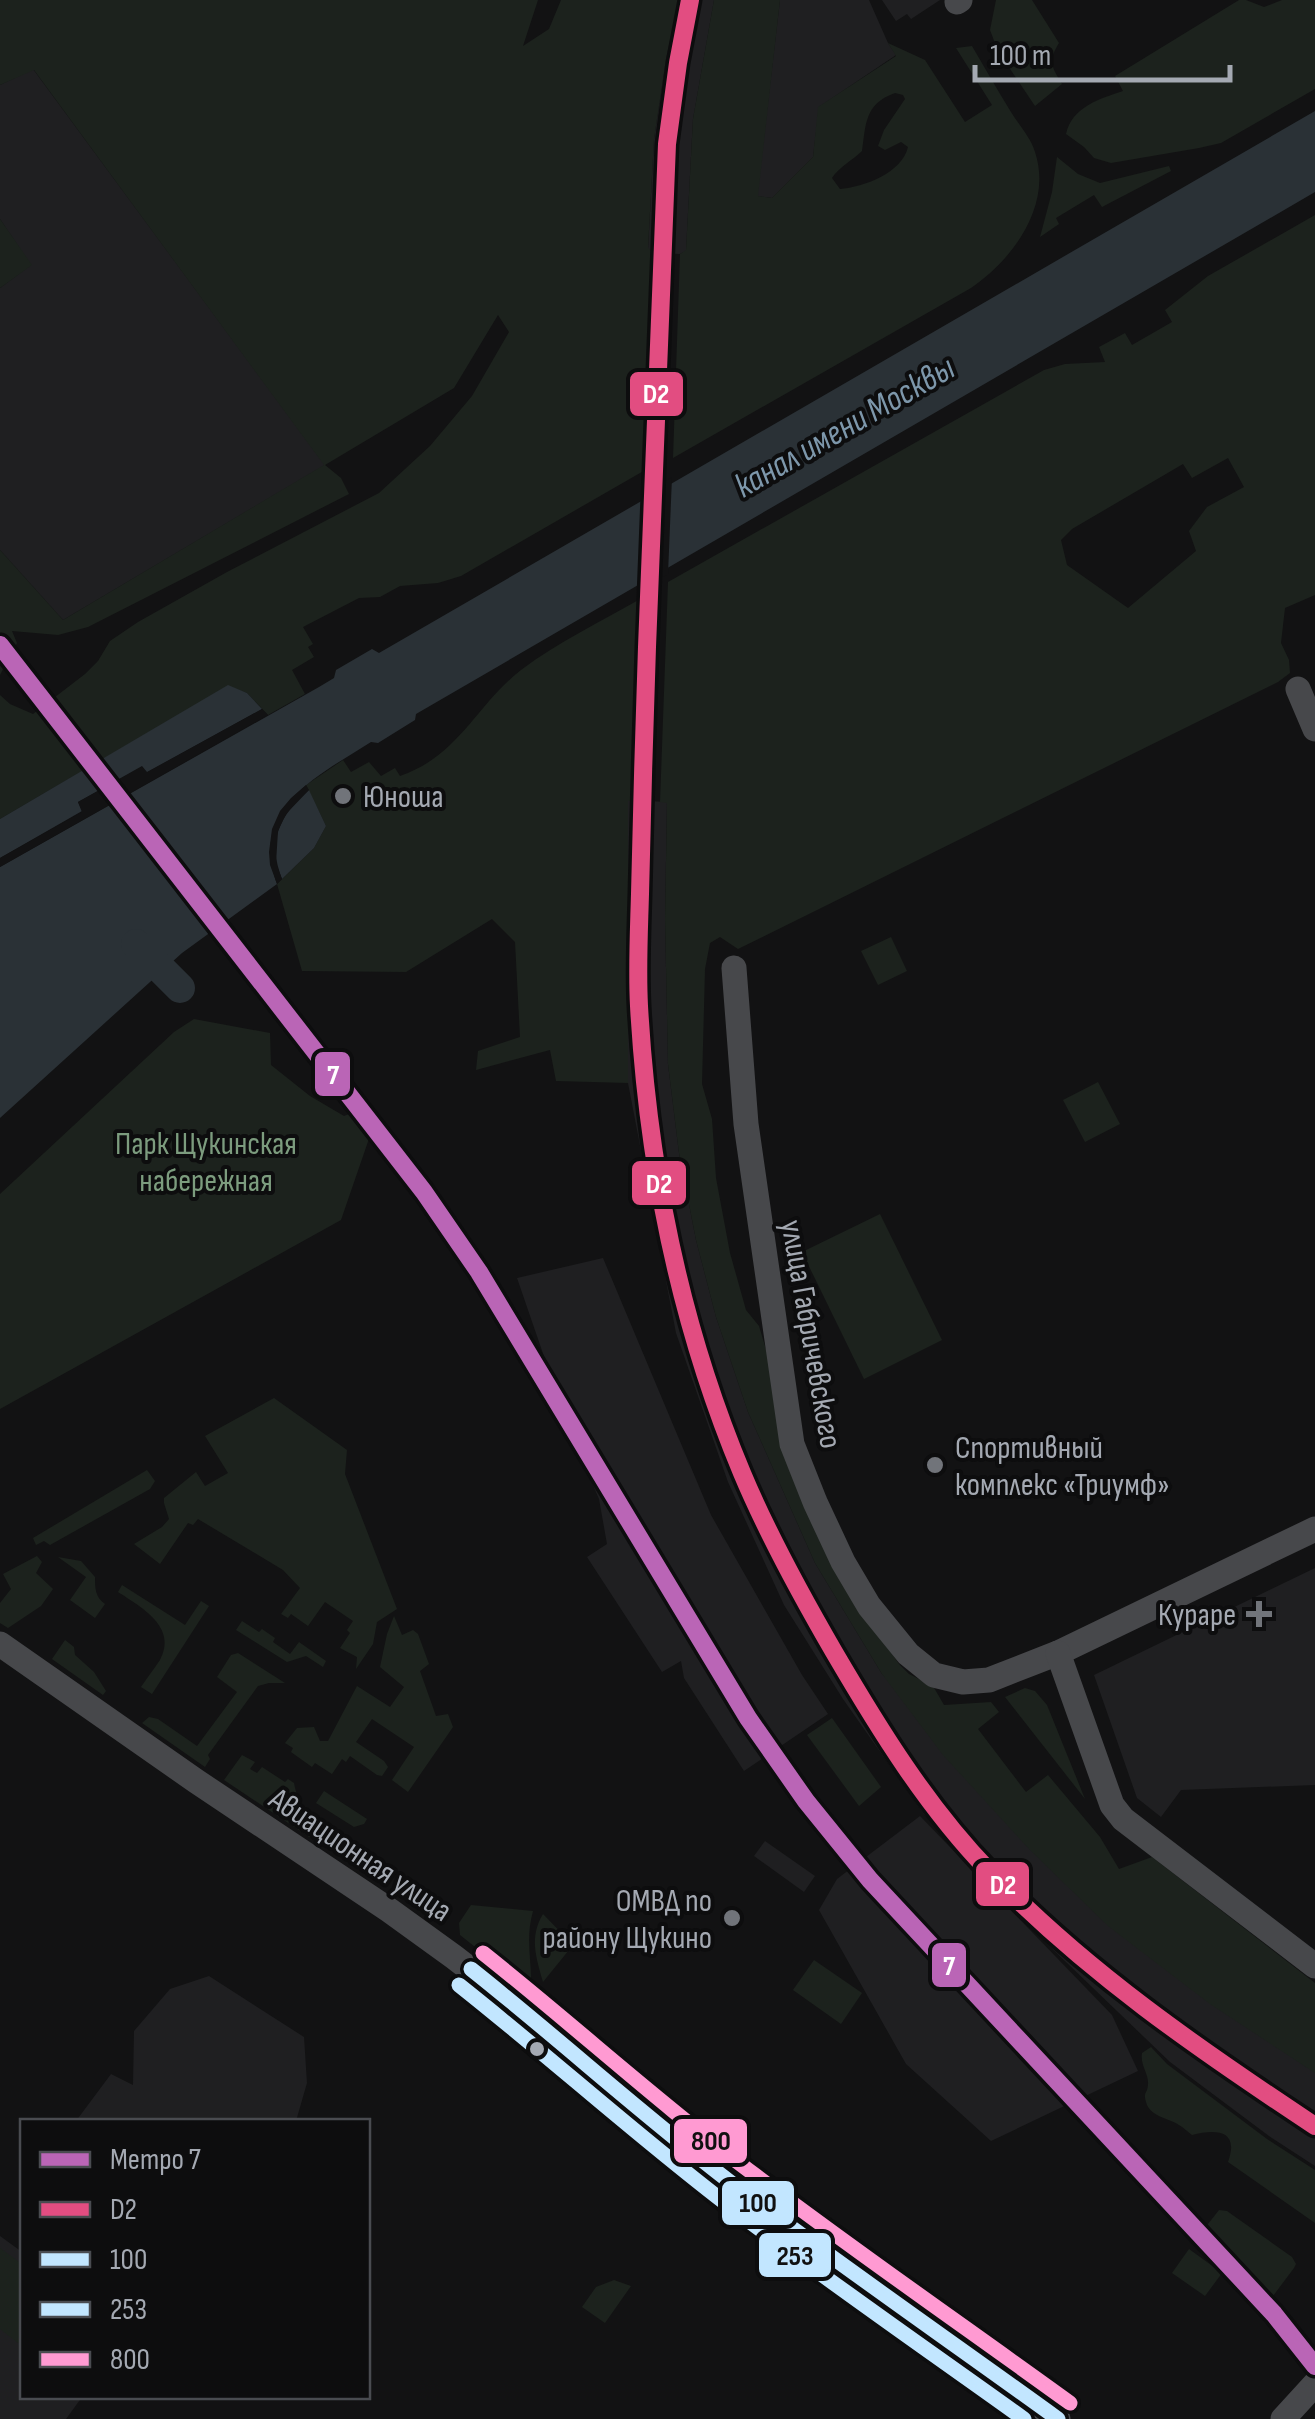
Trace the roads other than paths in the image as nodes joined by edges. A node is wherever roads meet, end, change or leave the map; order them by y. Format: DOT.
graph roads {
  1 [pos="1298,689"];
  2 [pos="1315,729"];
  3 [pos="734,968"];
  4 [pos="1315,1530"];
  5 [pos="0,1644"];
  6 [pos="1058,1653"];
  7 [pos="1315,1966"];
  8 [pos="1315,2384"];
  9 [pos="1058,2419"];
  10 [pos="1282,2419"];
  1 -- 2 [label="street"];
  3 -- 6 [label="street, улица Габричевского"];
  4 -- 6 [label="street, улица Габричевского"];
  5 -- 9 [label="street, Авиационная улица"];
  6 -- 7 [label="street"];
  8 -- 10 [label="street"];
}
